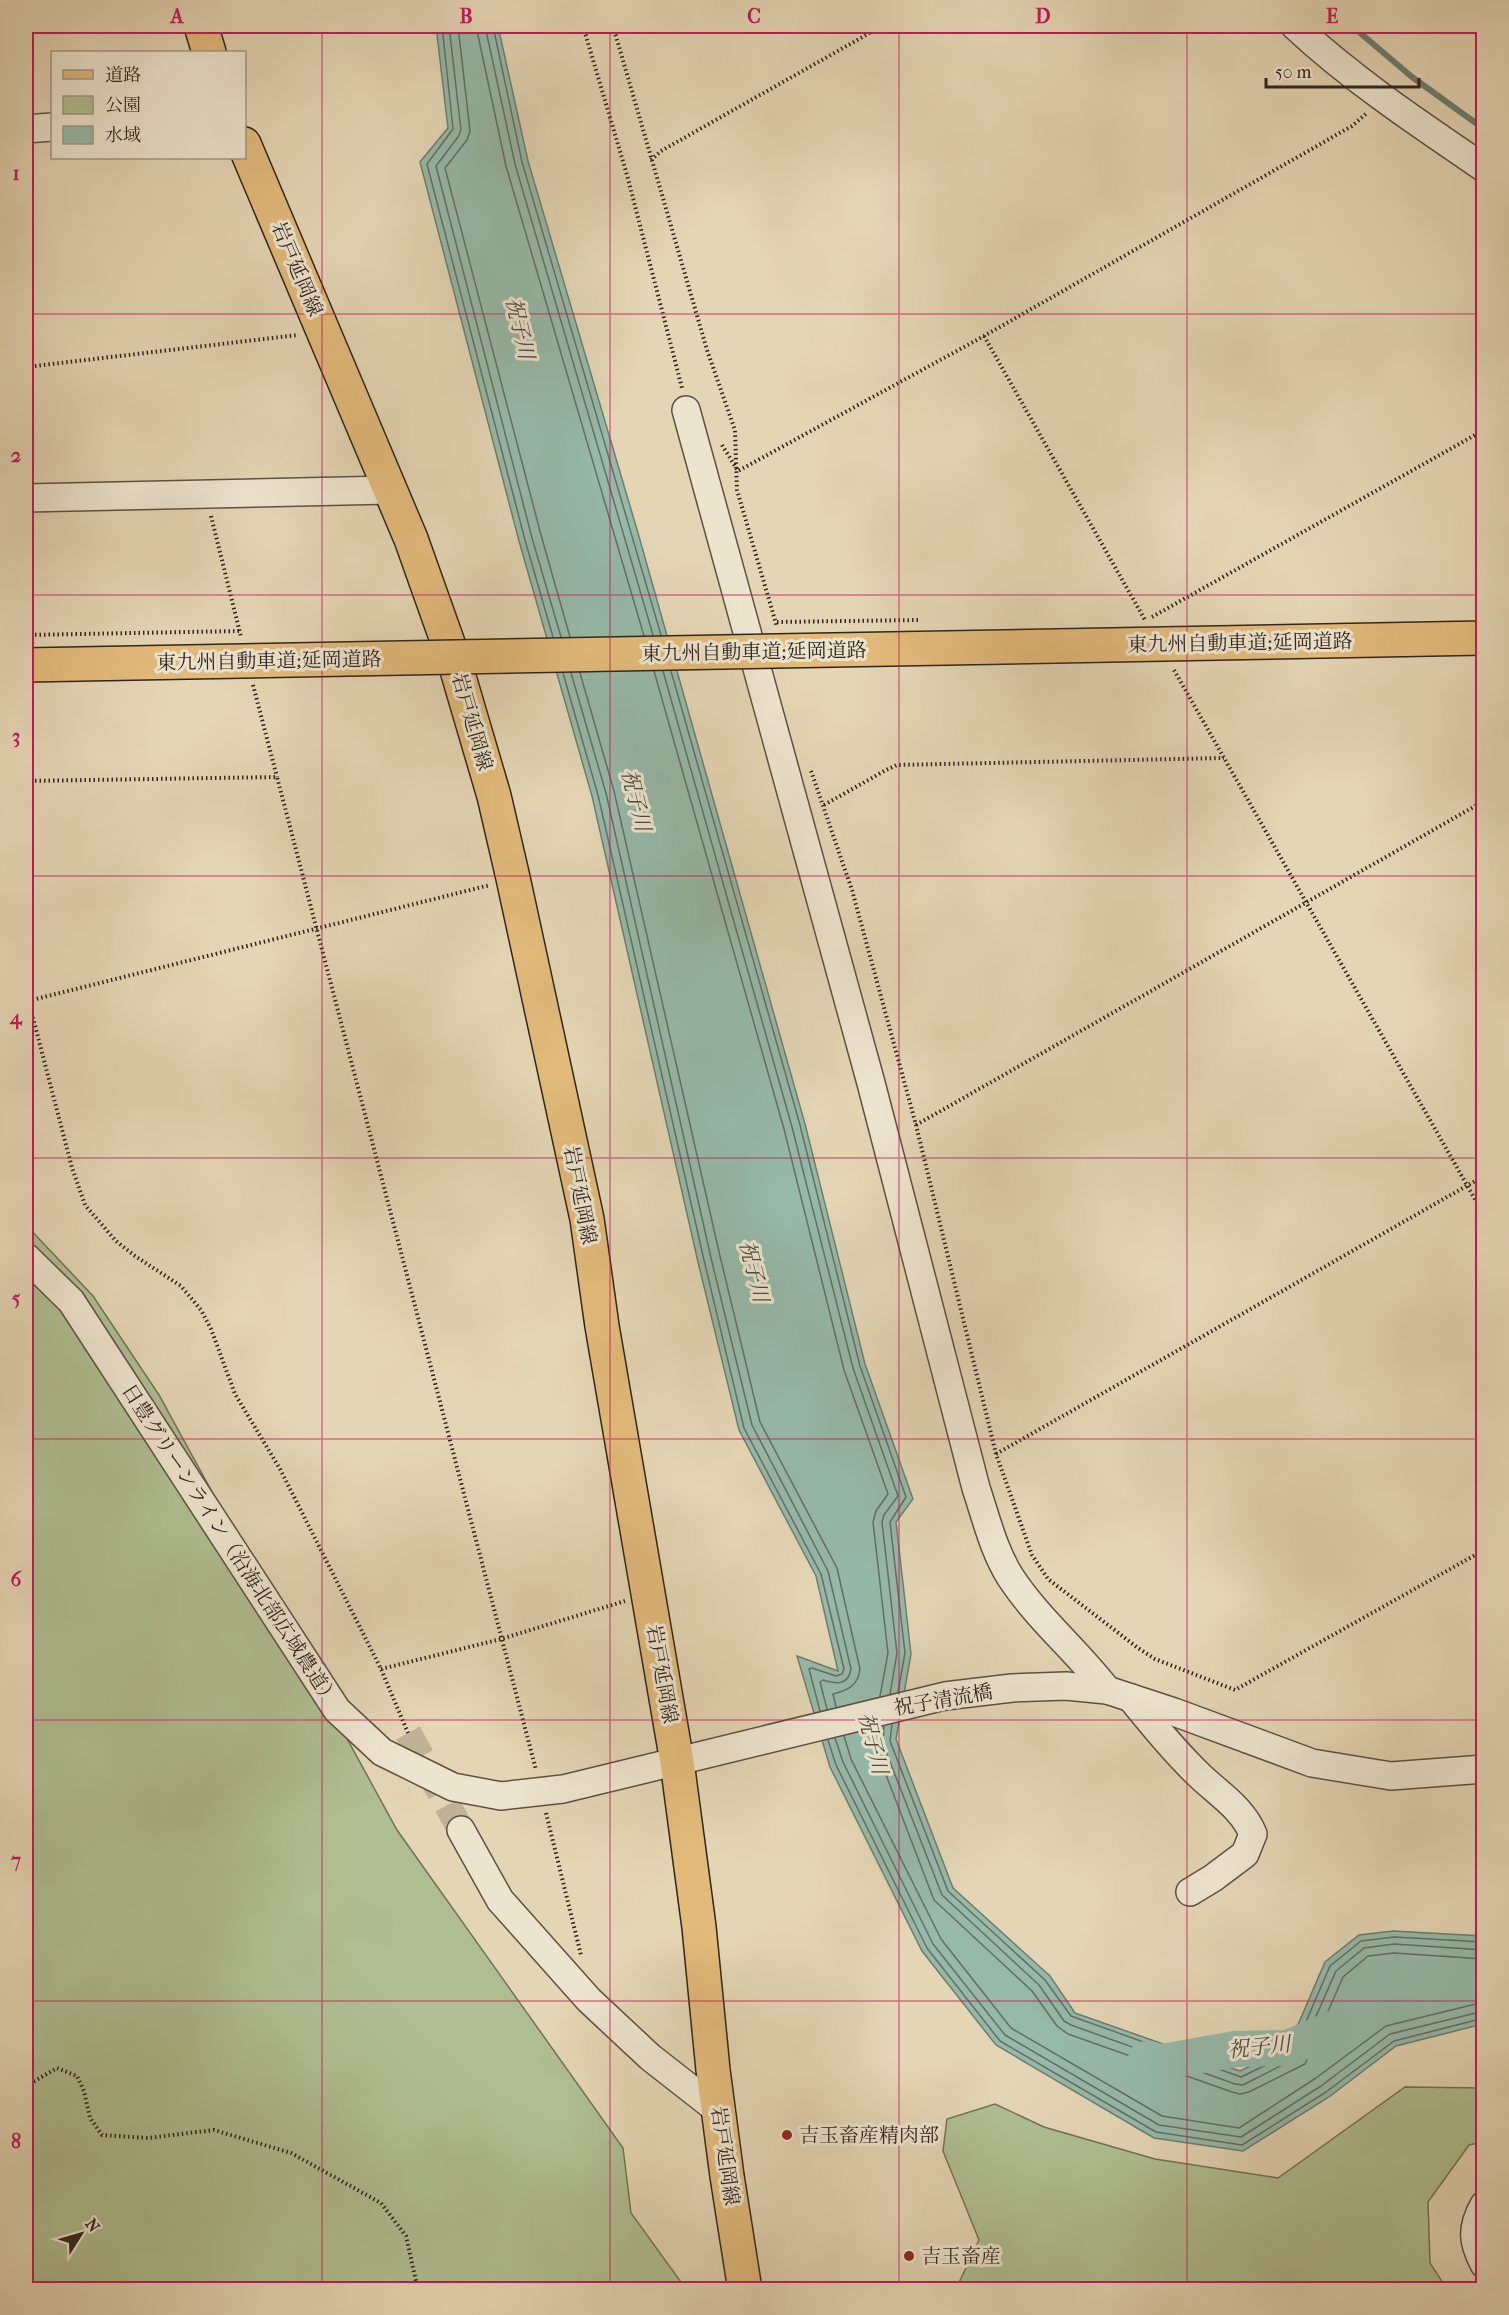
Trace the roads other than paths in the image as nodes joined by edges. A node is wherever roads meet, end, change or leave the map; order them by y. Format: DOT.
graph roads {
  1 [pos="201,26"];
  2 [pos="1295,26"];
  3 [pos="209,51"];
  4 [pos="51,127"];
  5 [pos="26,129"];
  6 [pos="246,149"];
  7 [pos="1484,168"];
  8 [pos="686,410"];
  9 [pos="389,490"];
  10 [pos="26,498"];
  11 [pos="1484,638"];
  12 [pos="26,665"];
  13 [pos="26,1257"];
  14 [pos="1119,1694"];
  15 [pos="716,1752"];
  16 [pos="677,1762"];
  17 [pos="1484,1769"];
  18 [pos="462,1830"];
  19 [pos="1190,1892"];
  20 [pos="719,2110"];
  21 [pos="1484,2205"];
  22 [pos="1484,2264"];
  23 [pos="745,2289"];
  1 -- 3 [label="main road"];
  2 -- 7 [label="street"];
  4 -- 5 [label="street"];
  6 -- 9 [label="main road, 岩戸延岡線"];
  8 -- 14 [label="street"];
  9 -- 10 [label="street"];
  9 -- 16 [label="main road, 岩戸延岡線"];
  11 -- 12 [label="main road, 東九州自動車道;延岡道路, bridge"];
  13 -- 16 [label="street, 日豊グリーンライン（沿海北部広域農道）"];
  14 -- 15 [label="street, 祝子清流橋"];
  14 -- 17 [label="street"];
  14 -- 19 [label="street"];
  15 -- 16 [label="street, 日豊グリーンライン（沿海北部広域農道）"];
  16 -- 20 [label="main road, 岩戸延岡線"];
  18 -- 20 [label="street"];
  20 -- 23 [label="main road, 岩戸延岡線"];
  21 -- 22 [label="street"];
}
